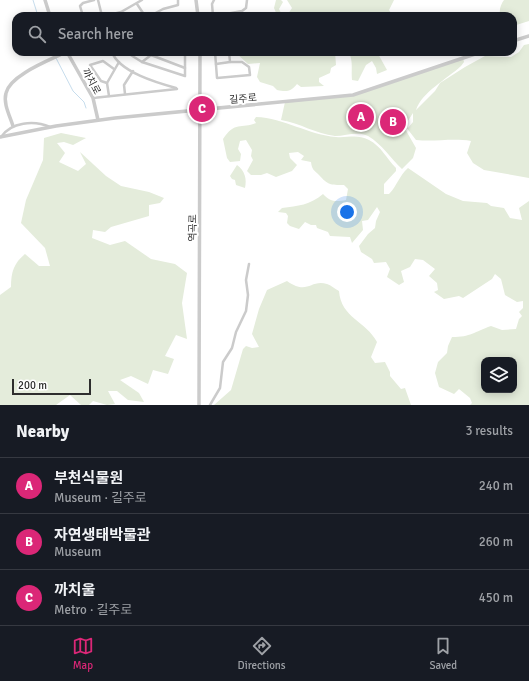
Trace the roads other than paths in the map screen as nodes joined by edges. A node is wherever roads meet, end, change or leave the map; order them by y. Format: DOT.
graph roads {
  1 [pos="45,0"];
  2 [pos="94,0"];
  3 [pos="98,0"];
  4 [pos="142,0"];
  5 [pos="178,0"];
  6 [pos="196,0"];
  7 [pos="214,0"];
  8 [pos="247,0"];
  9 [pos="137,4"];
  10 [pos="49,12"];
  11 [pos="82,12"];
  12 [pos="101,12"];
  13 [pos="121,12"];
  14 [pos="142,12"];
  15 [pos="157,12"];
  16 [pos="198,12"];
  17 [pos="213,12"];
  18 [pos="238,12"];
  19 [pos="529,36"];
  20 [pos="517,40"];
  21 [pos="59,56"];
  22 [pos="68,56"];
  23 [pos="115,56"];
  24 [pos="133,56"];
  25 [pos="149,56"];
  26 [pos="153,56"];
  27 [pos="185,56"];
  28 [pos="200,56"];
  29 [pos="215,56"];
  30 [pos="229,56"];
  31 [pos="469,56"];
  32 [pos="119,62"];
  33 [pos="142,62"];
  34 [pos="230,62"];
  35 [pos="216,64"];
  36 [pos="185,68"];
  37 [pos="114,69"];
  38 [pos="133,71"];
  39 [pos="107,83"];
  40 [pos="125,94"];
  41 [pos="109,96"];
  42 [pos="93,98"];
  43 [pos="201,109"];
  44 [pos="98,120"];
  45 [pos="13,126"];
  46 [pos="50,127"];
  47 [pos="0,137"];
  48 [pos="249,264"];
  49 [pos="200,405"];
  50 [pos="210,405"];
  1 -- 10 [label="street"];
  2 -- 11 [label="street"];
  3 -- 12 [label="street"];
  4 -- 9 [label="street"];
  5 -- 15 [label="street"];
  6 -- 16 [label="street"];
  7 -- 17 [label="street"];
  8 -- 18 [label="street"];
  9 -- 13 [label="street"];
  9 -- 14 [label="street"];
  19 -- 20 [label="street"];
  21 -- 45 [label="street"];
  22 -- 42 [label="street, 까치로"];
  23 -- 32 [label="street"];
  24 -- 33 [label="street"];
  25 -- 33 [label="street"];
  26 -- 36 [label="street"];
  27 -- 36 [label="street"];
  28 -- 43 [label="street, 역곡로"];
  29 -- 35 [label="street"];
  30 -- 34 [label="street"];
  31 -- 43 [label="street, 길주로"];
  32 -- 37 [label="street"];
  32 -- 38 [label="street"];
  33 -- 36 [label="street"];
  34 -- 35 [label="street"];
  34 -- 35 [label="street"];
  37 -- 39 [label="street"];
  37 -- 39 [label="street"];
  38 -- 40 [label="street"];
  38 -- 40 [label="street"];
  39 -- 41 [label="street"];
  40 -- 41 [label="street"];
  41 -- 42 [label="street"];
  42 -- 44 [label="street, 까치로"];
  43 -- 44 [label="street, 길주로"];
  43 -- 49 [label="street, 역곡로"];
  44 -- 46 [label="street, 길주로"];
  45 -- 46 [label="street"];
  45 -- 47 [label="street"];
  46 -- 47 [label="street, 길주로"];
  48 -- 50 [label="street"];
}
